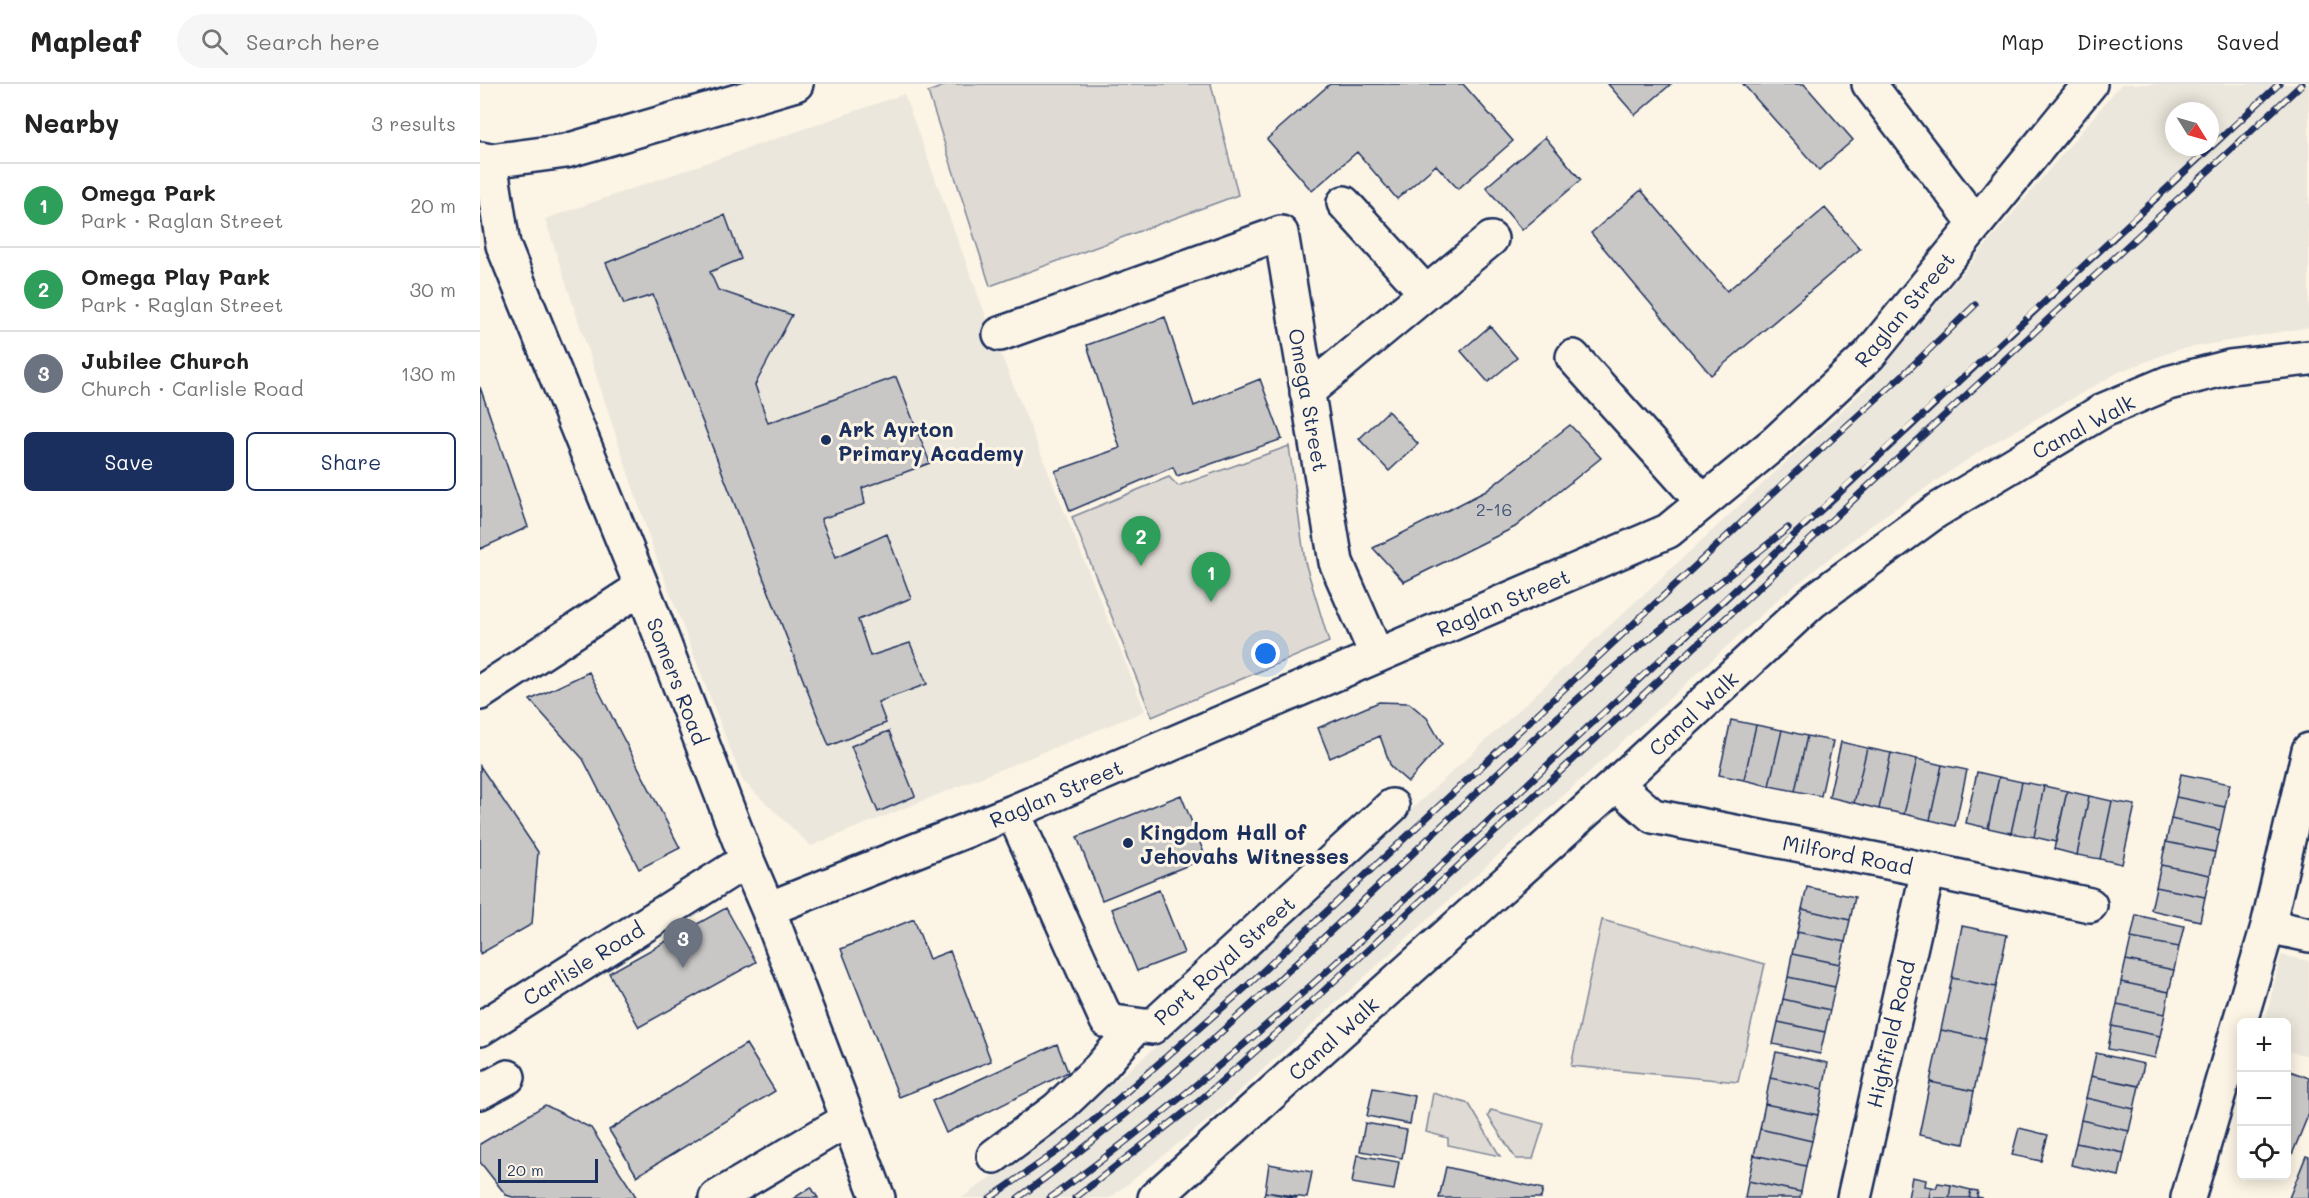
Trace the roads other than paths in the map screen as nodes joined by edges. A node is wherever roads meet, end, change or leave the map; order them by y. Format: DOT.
graph roads {
  1 [pos="796,84"];
  2 [pos="1869,84"];
  3 [pos="2090,84"];
  4 [pos="485,160"];
  5 [pos="1344,203"];
  6 [pos="1976,224"];
  7 [pos="1491,239"];
  8 [pos="1426,293"];
  9 [pos="1000,334"];
  10 [pos="1573,357"];
  11 [pos="2309,358"];
  12 [pos="1307,392"];
  13 [pos="1703,502"];
  14 [pos="642,587"];
  15 [pos="1377,656"];
  16 [pos="480,693"];
  17 [pos="2309,750"];
  18 [pos="1616,784"];
  19 [pos="1392,806"];
  20 [pos="1013,812"];
  21 [pos="747,860"];
  22 [pos="1928,870"];
  23 [pos="2090,905"];
  24 [pos="768,909"];
  25 [pos="2268,926"];
  26 [pos="2309,935"];
  27 [pos="1137,1025"];
  28 [pos="480,1029"];
  29 [pos="847,1120"];
  30 [pos="994,1155"];
  31 [pos="716,1198"];
  32 [pos="878,1198"];
  33 [pos="1155,1198"];
  34 [pos="1854,1198"];
  35 [pos="2188,1198"];
  1 -- 4 [label="street"];
  2 -- 6 [label="street"];
  3 -- 6 [label="street, Raglan Street"];
  4 -- 14 [label="street, Somers Road"];
  5 -- 8 [label="street"];
  6 -- 13 [label="street, Raglan Street"];
  7 -- 8 [label="street"];
  8 -- 12 [label="street"];
  9 -- 12 [label="street, Omega Street"];
  10 -- 13 [label="street"];
  11 -- 18 [label="street, Canal Walk"];
  12 -- 15 [label="street, Omega Street"];
  13 -- 15 [label="street, Raglan Street"];
  14 -- 16 [label="street"];
  14 -- 21 [label="street, Somers Road"];
  15 -- 20 [label="street, Raglan Street"];
  17 -- 25 [label="street"];
  18 -- 22 [label="street, Milford Road"];
  18 -- 33 [label="street, Canal Walk"];
  19 -- 27 [label="street, Port Royal Street"];
  20 -- 24 [label="street, Raglan Street"];
  20 -- 27 [label="street, Port Royal Street"];
  21 -- 24 [label="street, Somers Road"];
  21 -- 28 [label="street, Carlisle Road"];
  22 -- 23 [label="street, Milford Road"];
  22 -- 34 [label="street, Highfield Road"];
  24 -- 29 [label="street, Somers Road"];
  25 -- 26 [label="street"];
  25 -- 35 [label="street"];
  27 -- 30 [label="street"];
  29 -- 31 [label="street"];
  29 -- 32 [label="street, Somers Road"];
}
